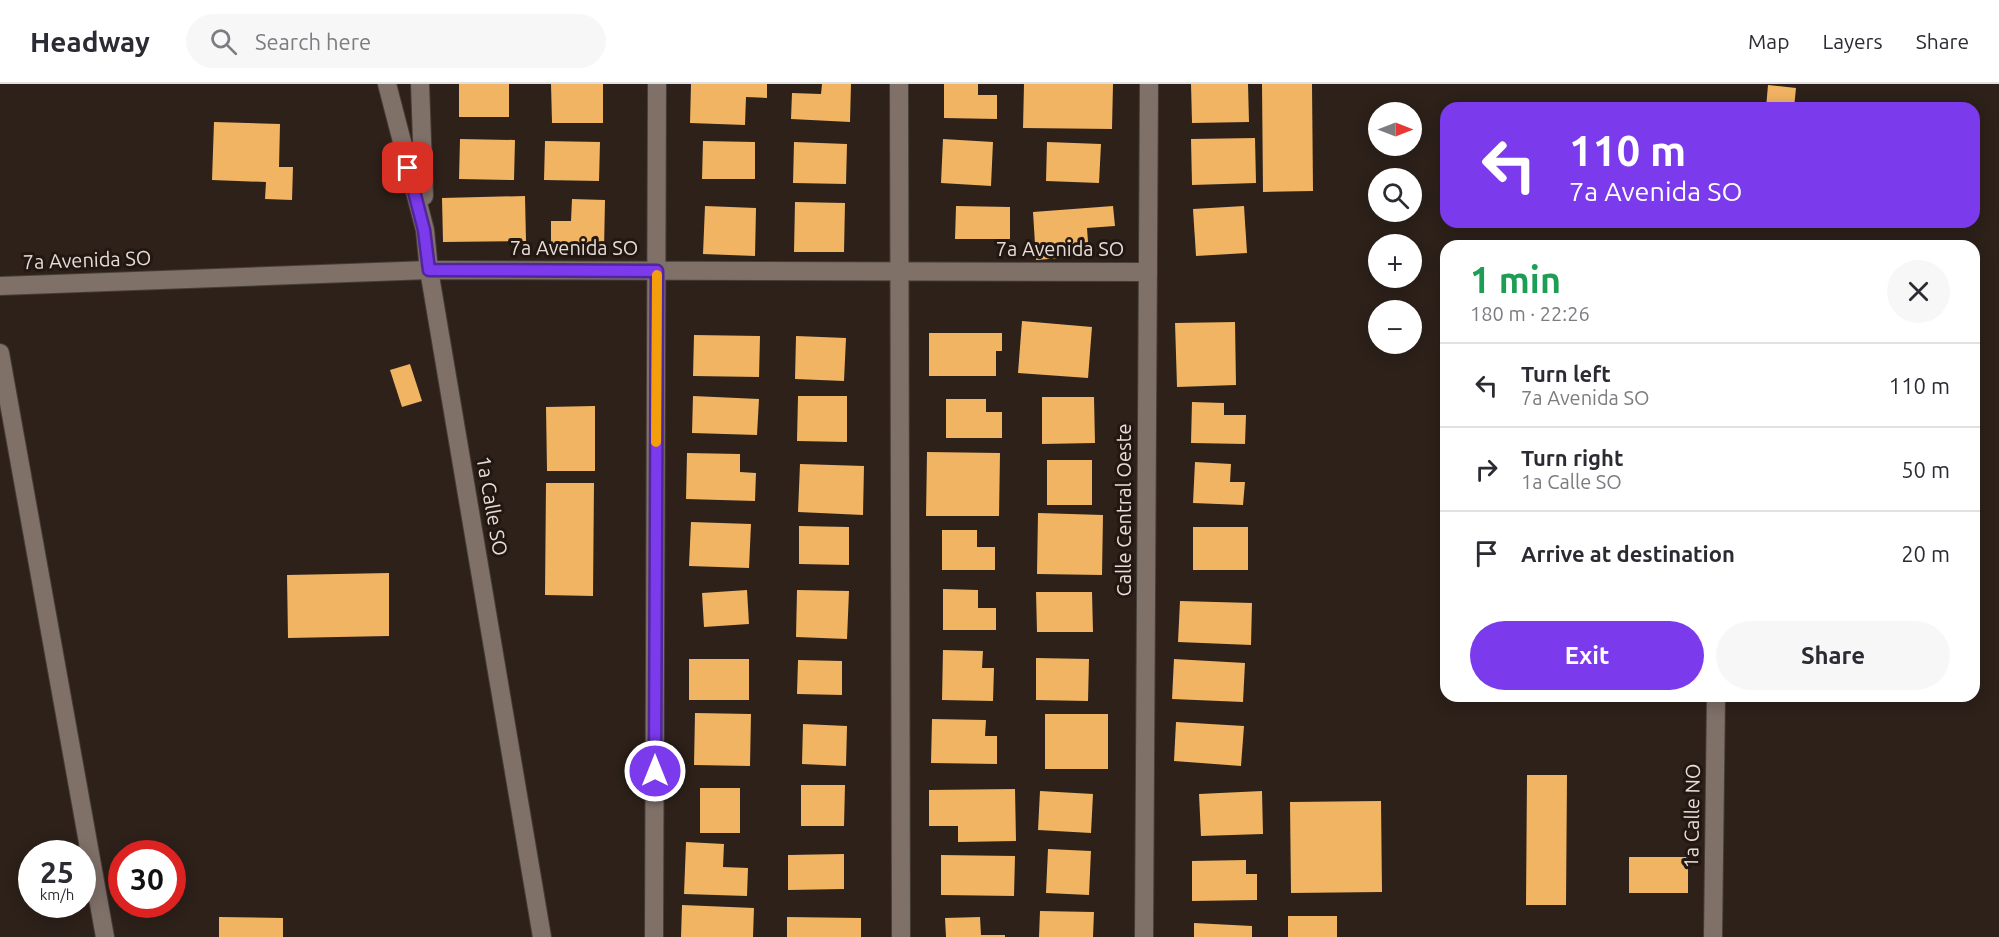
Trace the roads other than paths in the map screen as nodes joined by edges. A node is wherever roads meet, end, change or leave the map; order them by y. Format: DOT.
graph roads {
  1 [pos="387,84"];
  2 [pos="420,84"];
  3 [pos="657,84"];
  4 [pos="899,84"];
  5 [pos="1149,84"];
  6 [pos="424,230"];
  7 [pos="429,270"];
  8 [pos="657,271"];
  9 [pos="900,272"];
  10 [pos="1148,272"];
  11 [pos="0,286"];
  12 [pos="0,353"];
  13 [pos="1716,702"];
  14 [pos="105,937"];
  15 [pos="542,937"];
  16 [pos="654,937"];
  17 [pos="901,937"];
  18 [pos="1144,937"];
  19 [pos="1713,937"];
  1 -- 6 [label="street, 1a Calle SO"];
  2 -- 6 [label="street"];
  3 -- 8 [label="street"];
  4 -- 9 [label="street"];
  5 -- 10 [label="street, Calle Central Oeste"];
  6 -- 7 [label="street, 1a Calle SO"];
  7 -- 8 [label="street, 7a Avenida SO"];
  7 -- 11 [label="street, 7a Avenida SO"];
  7 -- 15 [label="street, 1a Calle SO"];
  8 -- 9 [label="street, 7a Avenida SO"];
  8 -- 16 [label="street"];
  9 -- 10 [label="street, 7a Avenida SO"];
  9 -- 17 [label="street"];
  10 -- 18 [label="street, Calle Central Oeste"];
  12 -- 14 [label="street"];
  13 -- 19 [label="street, 1a Calle NO"];
}
